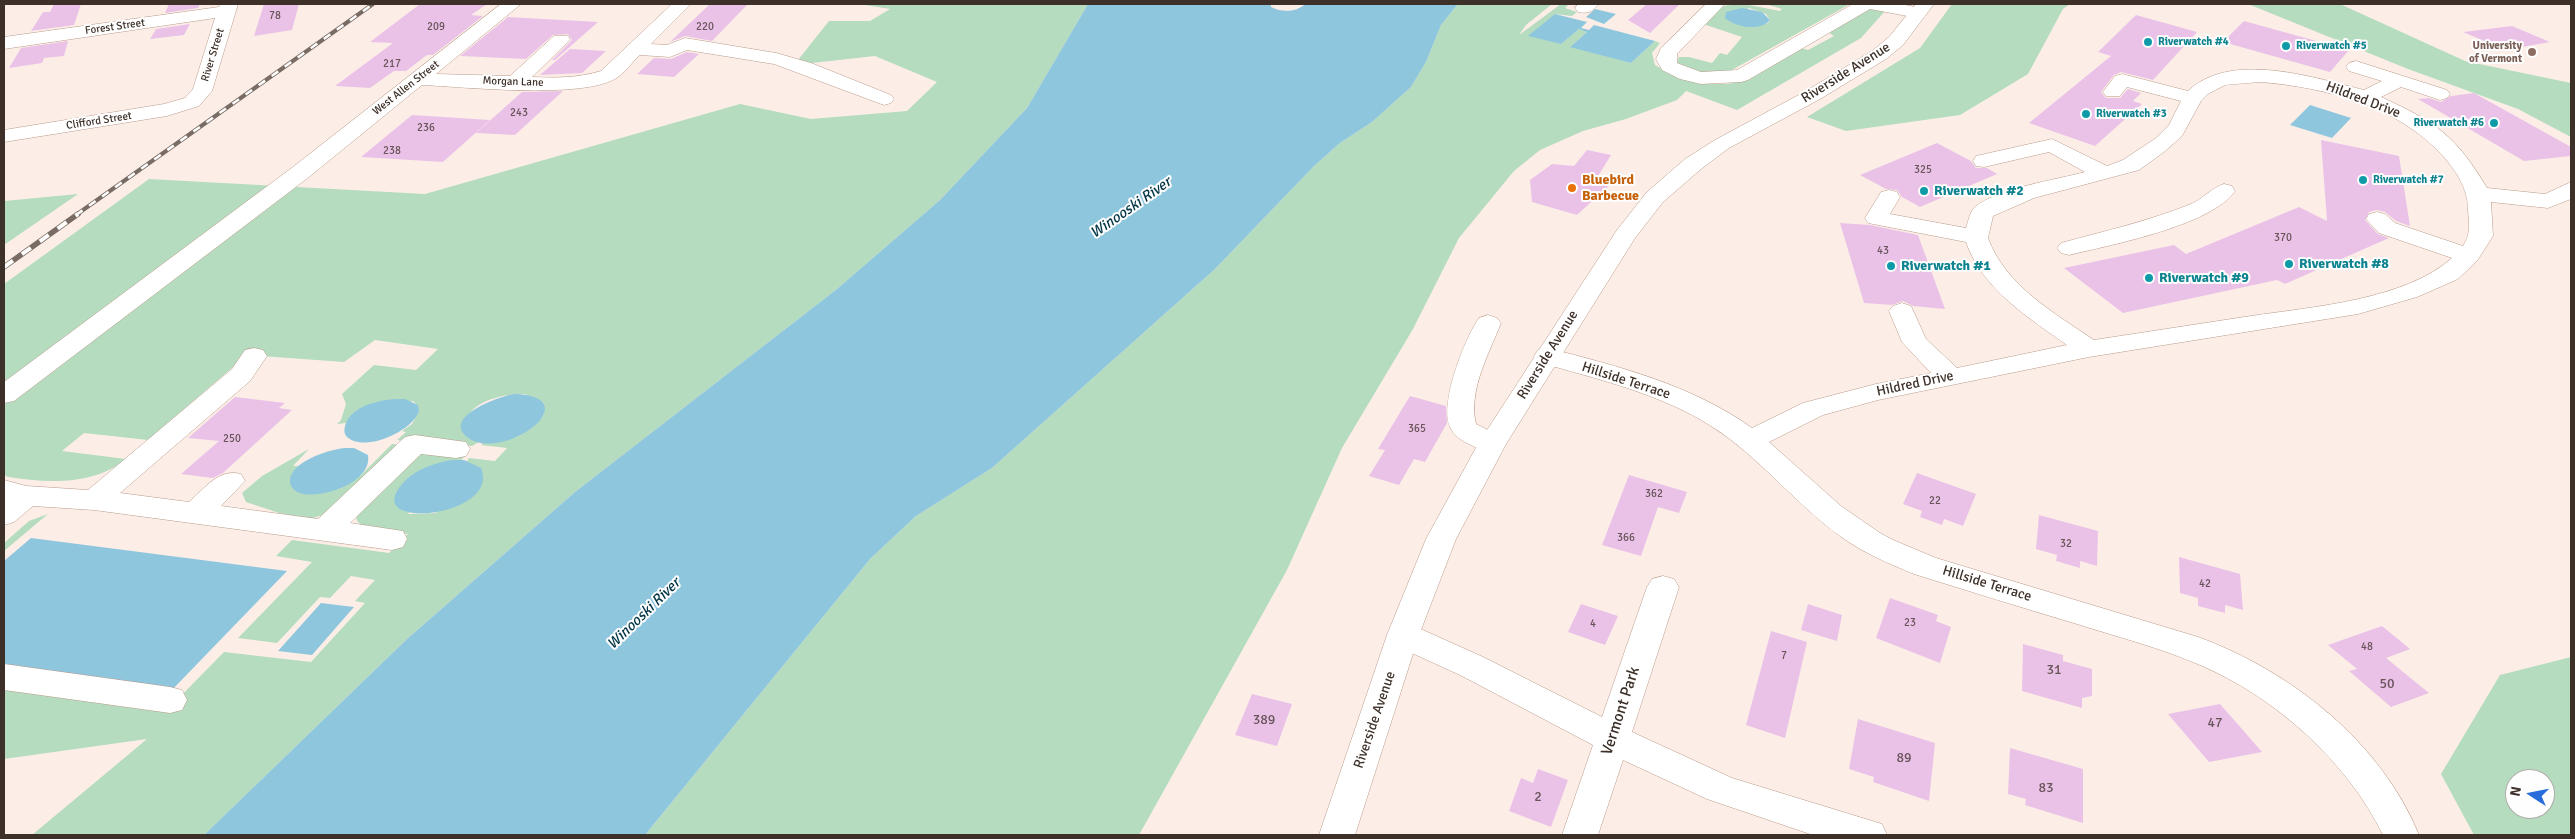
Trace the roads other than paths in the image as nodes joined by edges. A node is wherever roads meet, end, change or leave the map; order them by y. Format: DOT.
graph roads {
  1 [pos="512,4"];
  2 [pos="682,4"];
  3 [pos="1716,4"];
  4 [pos="228,7"];
  5 [pos="1921,9"];
  6 [pos="561,40"];
  7 [pos="4,43"];
  8 [pos="634,49"];
  9 [pos="2356,67"];
  10 [pos="418,79"];
  11 [pos="2122,80"];
  12 [pos="2398,80"];
  13 [pos="514,82"];
  14 [pos="2440,94"];
  15 [pos="2193,98"];
  16 [pos="2365,98"];
  17 [pos="884,99"];
  18 [pos="192,102"];
  19 [pos="4,136"];
  20 [pos="1984,160"];
  21 [pos="2104,173"];
  22 [pos="2571,189"];
  23 [pos="2224,191"];
  24 [pos="2479,194"];
  25 [pos="1889,196"];
  26 [pos="2377,218"];
  27 [pos="1976,236"];
  28 [pos="2069,248"];
  29 [pos="2469,256"];
  30 [pos="1902,311"];
  31 [pos="1488,323"];
  32 [pos="2089,349"];
  33 [pos="254,356"];
  34 [pos="1548,356"];
  35 [pos="1951,377"];
  36 [pos="4,395"];
  37 [pos="1748,441"];
  38 [pos="1492,444"];
  39 [pos="456,449"];
  40 [pos="232,481"];
  41 [pos="15,493"];
  42 [pos="94,500"];
  43 [pos="196,513"];
  44 [pos="4,514"];
  45 [pos="324,530"];
  46 [pos="392,539"];
  47 [pos="1662,587"];
  48 [pos="1403,636"];
  49 [pos="4,677"];
  50 [pos="170,700"];
  51 [pos="1612,738"];
  52 [pos="1337,835"];
  53 [pos="1580,835"];
  54 [pos="1870,835"];
  55 [pos="2401,835"];
  1 -- 10 [label="street, West Allen Street"];
  2 -- 8 [label="street"];
  3 -- 5 [label="street"];
  4 -- 7 [label="street, Forest Street"];
  4 -- 18 [label="street, River Street"];
  5 -- 34 [label="street, Riverside Avenue"];
  6 -- 13 [label="street"];
  8 -- 13 [label="street, Morgan Lane"];
  8 -- 17 [label="street"];
  9 -- 12 [label="street"];
  10 -- 13 [label="street, Morgan Lane"];
  10 -- 36 [label="street, West Allen Street"];
  11 -- 15 [label="street"];
  12 -- 14 [label="street"];
  12 -- 16 [label="street"];
  15 -- 16 [label="street, Hildred Drive"];
  15 -- 21 [label="street, Hildred Drive"];
  16 -- 24 [label="street, Hildred Drive"];
  18 -- 19 [label="street, Clifford Street"];
  20 -- 21 [label="street"];
  21 -- 27 [label="street, Hildred Drive"];
  22 -- 24 [label="street"];
  23 -- 28 [label="street"];
  24 -- 29 [label="street, Hildred Drive"];
  25 -- 27 [label="street"];
  26 -- 29 [label="street"];
  27 -- 32 [label="street"];
  29 -- 32 [label="street, Hildred Drive"];
  30 -- 35 [label="street"];
  31 -- 38 [label="street"];
  32 -- 35 [label="street, Hildred Drive"];
  33 -- 42 [label="street"];
  34 -- 37 [label="street, Hillside Terrace"];
  34 -- 38 [label="street, Riverside Avenue"];
  35 -- 37 [label="street, Hildred Drive"];
  37 -- 55 [label="street, Hillside Terrace"];
  38 -- 48 [label="street, Riverside Avenue"];
  39 -- 45 [label="street"];
  40 -- 43 [label="street"];
  41 -- 42 [label="street"];
  41 -- 44 [label="street"];
  42 -- 43 [label="street"];
  43 -- 45 [label="street"];
  45 -- 46 [label="street"];
  47 -- 51 [label="street, Vermont Park"];
  48 -- 51 [label="street"];
  48 -- 52 [label="street, Riverside Avenue"];
  49 -- 50 [label="street"];
  51 -- 53 [label="street, Vermont Park"];
  51 -- 54 [label="street"];
}
